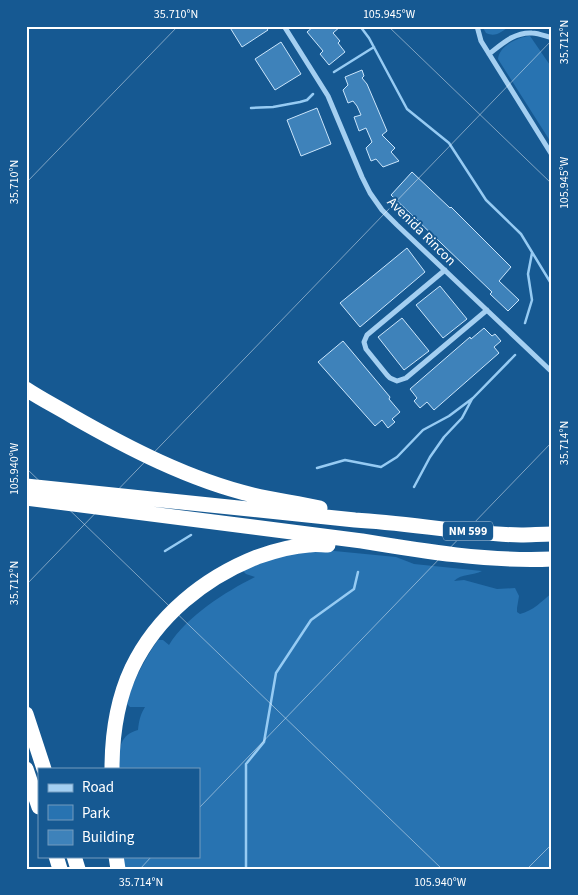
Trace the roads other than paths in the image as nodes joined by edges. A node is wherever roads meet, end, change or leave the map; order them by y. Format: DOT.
graph roads {
  1 [pos="284,26"];
  2 [pos="477,26"];
  3 [pos="552,38"];
  4 [pos="489,54"];
  5 [pos="552,155"];
  6 [pos="445,270"];
  7 [pos="486,310"];
  8 [pos="552,372"];
  9 [pos="26,389"];
  10 [pos="26,486"];
  11 [pos="26,498"];
  12 [pos="385,522"];
  13 [pos="552,534"];
  14 [pos="400,548"];
  15 [pos="552,558"];
  16 [pos="26,714"];
  17 [pos="44,768"];
  18 [pos="112,768"];
  19 [pos="26,769"];
  20 [pos="38,804"];
  1 -- 6 [label="street, Avenida Rincon"];
  2 -- 4 [label="street"];
  3 -- 4 [label="street"];
  4 -- 5 [label="street"];
  6 -- 7 [label="street, Avenida Rincon"];
  6 -- 7 [label="street"];
  7 -- 8 [label="street, Avenida Rincon"];
  9 -- 12 [label="highway"];
  10 -- 12 [label="highway"];
  11 -- 14 [label="highway"];
  12 -- 13 [label="highway, NM 599"];
  14 -- 15 [label="highway, NM 599"];
  14 -- 18 [label="highway"];
  16 -- 17 [label="highway"];
  19 -- 20 [label="highway"];
}
